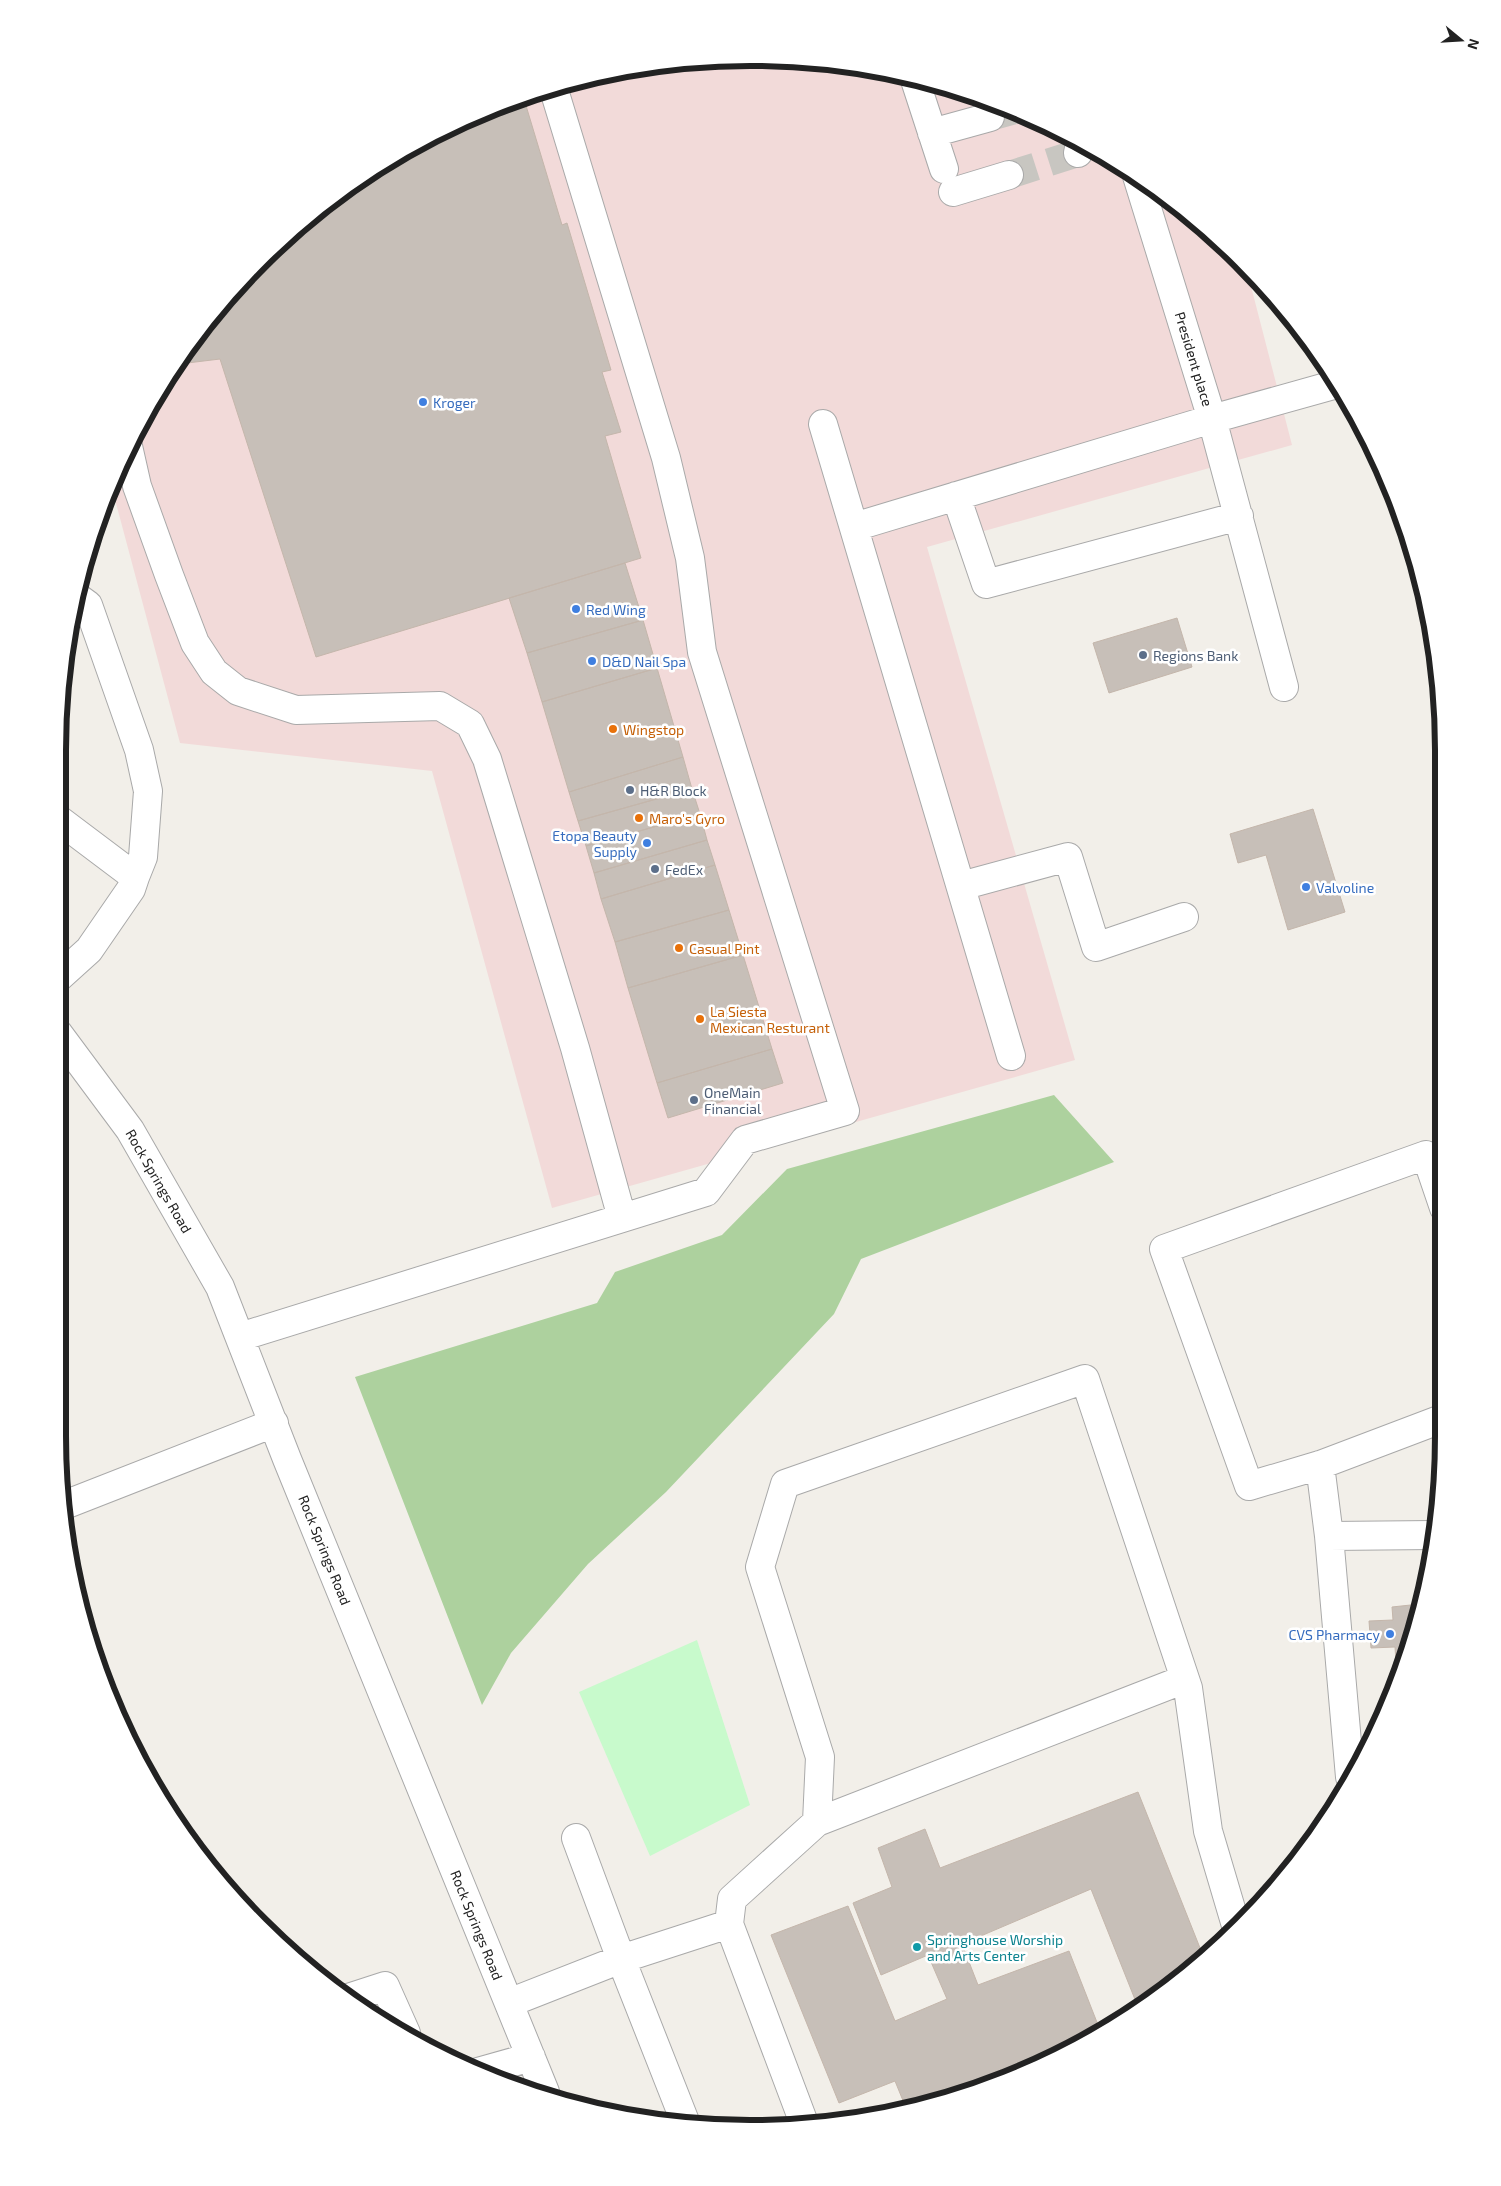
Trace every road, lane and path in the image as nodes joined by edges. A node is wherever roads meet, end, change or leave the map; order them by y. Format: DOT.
graph roads {
  1 [pos="917,87"];
  2 [pos="556,95"];
  3 [pos="990,117"];
  4 [pos="932,133"];
  5 [pos="1009,174"];
  6 [pos="1141,189"];
  7 [pos="1329,386"];
  8 [pos="1212,419"];
  9 [pos="823,424"];
  10 [pos="131,460"];
  11 [pos="956,496"];
  12 [pos="1239,516"];
  13 [pos="854,527"];
  14 [pos="83,601"];
  15 [pos="1284,687"];
  16 [pos="66,825"];
  17 [pos="135,877"];
  18 [pos="961,886"];
  19 [pos="1184,917"];
  20 [pos="66,971"];
  21 [pos="66,1044"];
  22 [pos="1011,1056"];
  23 [pos="1435,1182"];
  24 [pos="622,1218"];
  25 [pos="240,1337"];
  26 [pos="1435,1421"];
  27 [pos="274,1423"];
  28 [pos="1320,1465"];
  29 [pos="70,1503"];
  30 [pos="1428,1534"];
  31 [pos="1329,1536"];
  32 [pos="1185,1679"];
  33 [pos="1349,1766"];
  34 [pos="818,1822"];
  35 [pos="576,1838"];
  36 [pos="1234,1919"];
  37 [pos="729,1924"];
  38 [pos="621,1959"];
  39 [pos="357,1995"];
  40 [pos="509,2003"];
  41 [pos="402,2024"];
  42 [pos="531,2057"];
  43 [pos="490,2068"];
  44 [pos="544,2087"];
  45 [pos="683,2116"];
  46 [pos="802,2117"];
  1 -- 4 [label="street"];
  2 -- 24 [label="street"];
  3 -- 4 [label="street"];
  4 -- 5 [label="street"];
  6 -- 8 [label="street, President place"];
  7 -- 8 [label="street, President place"];
  8 -- 11 [label="street"];
  8 -- 12 [label="street"];
  9 -- 13 [label="street"];
  10 -- 24 [label="street"];
  11 -- 12 [label="street"];
  11 -- 13 [label="street"];
  12 -- 15 [label="street"];
  13 -- 18 [label="street"];
  14 -- 17 [label="street"];
  16 -- 17 [label="street"];
  17 -- 20 [label="street"];
  18 -- 19 [label="street"];
  18 -- 22 [label="street"];
  21 -- 25 [label="street, Rock Springs Road"];
  23 -- 28 [label="street"];
  24 -- 25 [label="street"];
  25 -- 27 [label="street, Rock Springs Road"];
  26 -- 28 [label="street"];
  27 -- 29 [label="street"];
  27 -- 40 [label="street, Rock Springs Road"];
  28 -- 31 [label="street"];
  30 -- 31 [label="street"];
  31 -- 33 [label="street"];
  32 -- 34 [label="street"];
  32 -- 34 [label="street"];
  32 -- 36 [label="street"];
  34 -- 37 [label="street"];
  35 -- 38 [label="street"];
  37 -- 38 [label="street"];
  37 -- 46 [label="street"];
  38 -- 40 [label="street"];
  38 -- 45 [label="street"];
  39 -- 41 [label="street"];
  40 -- 42 [label="street, Rock Springs Road"];
  42 -- 43 [label="street"];
  42 -- 44 [label="street, Rock Springs Road"];
}
